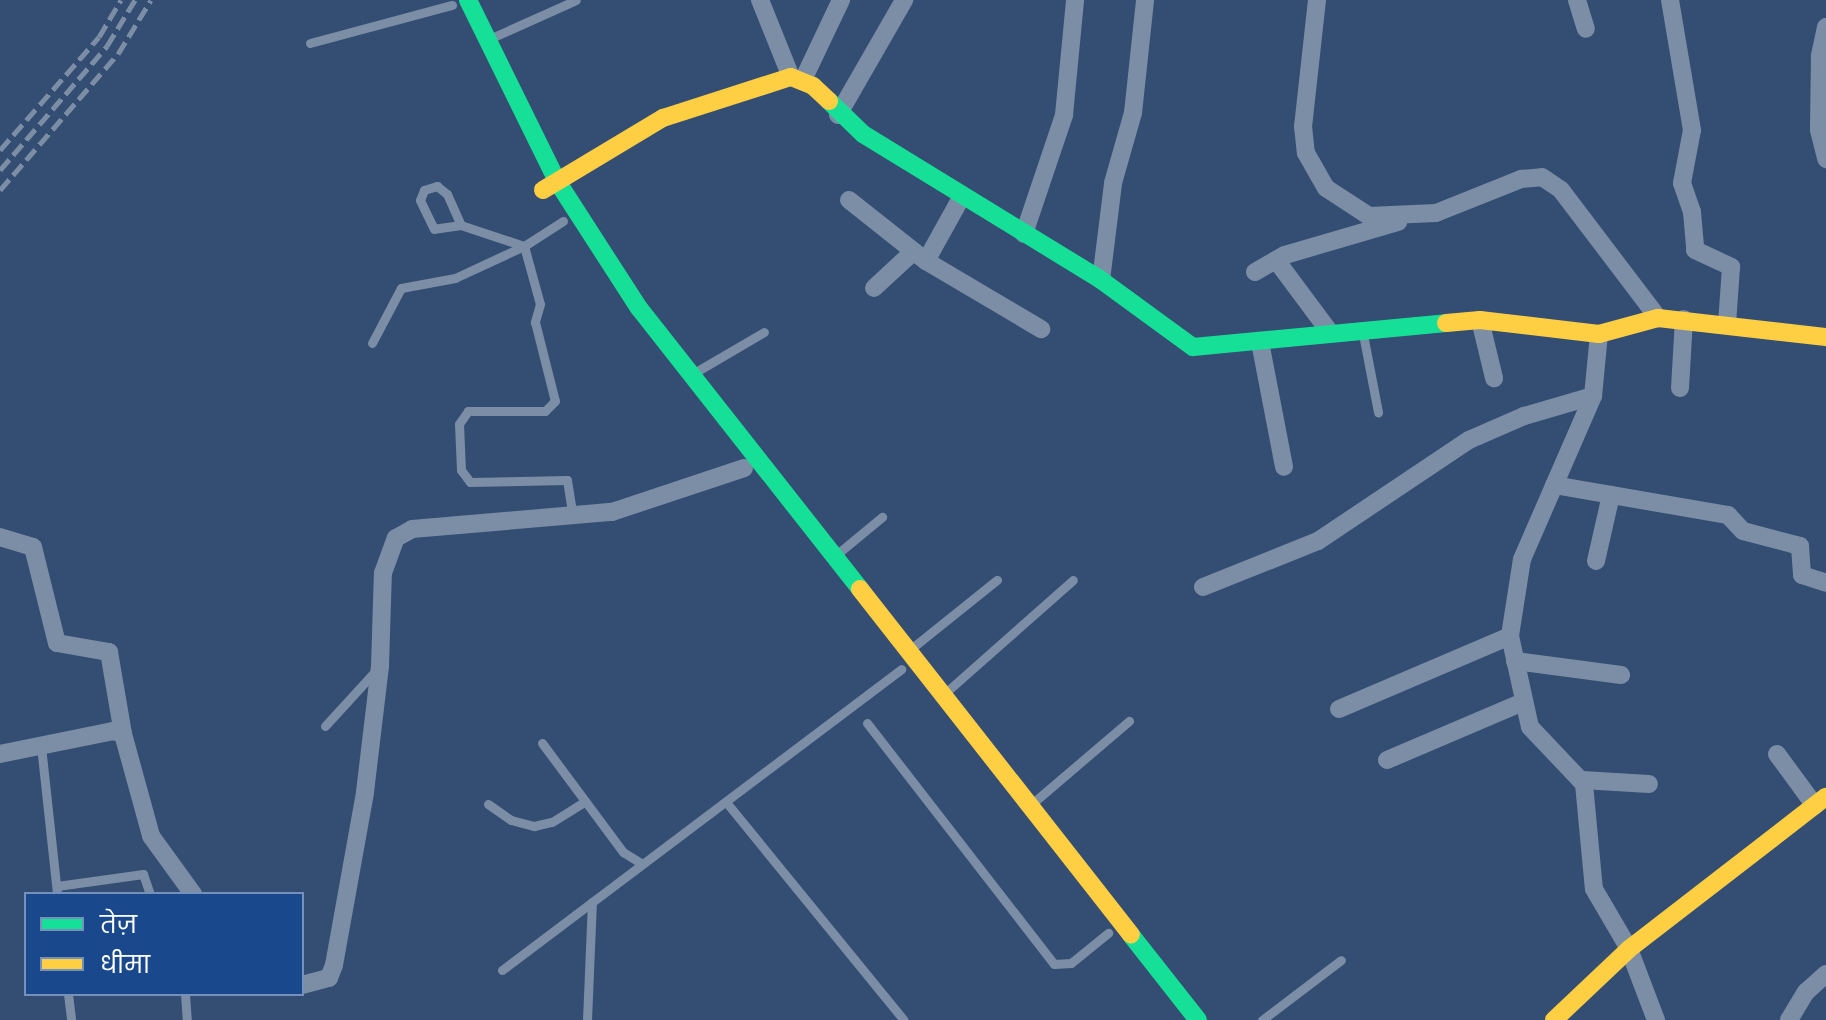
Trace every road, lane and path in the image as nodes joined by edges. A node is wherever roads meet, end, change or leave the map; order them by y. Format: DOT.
graph roads {
  1 [pos="576,0"];
  2 [pos="760,0"];
  3 [pos="841,0"];
  4 [pos="904,0"];
  5 [pos="1075,0"];
  6 [pos="1145,0"];
  7 [pos="1317,0"];
  8 [pos="1577,0"];
  9 [pos="1670,0"];
  10 [pos="456,2"];
  11 [pos="1826,27"];
  12 [pos="1586,29"];
  13 [pos="486,40"];
  14 [pos="310,43"];
  15 [pos="797,78"];
  16 [pos="838,115"];
  17 [pos="1826,159"];
  18 [pos="550,186"];
  19 [pos="962,196"];
  20 [pos="849,200"];
  21 [pos="1436,213"];
  22 [pos="563,221"];
  23 [pos="461,225"];
  24 [pos="1024,234"];
  25 [pos="524,246"];
  26 [pos="920,256"];
  27 [pos="1276,260"];
  28 [pos="1255,272"];
  29 [pos="1101,280"];
  30 [pos="874,288"];
  31 [pos="1658,318"];
  32 [pos="1684,319"];
  33 [pos="1480,320"];
  34 [pos="1727,324"];
  35 [pos="1362,328"];
  36 [pos="1041,329"];
  37 [pos="1329,331"];
  38 [pos="764,332"];
  39 [pos="1599,334"];
  40 [pos="1826,337"];
  41 [pos="1260,342"];
  42 [pos="372,343"];
  43 [pos="691,375"];
  44 [pos="1494,378"];
  45 [pos="1680,388"];
  46 [pos="1593,396"];
  47 [pos="1378,412"];
  48 [pos="1284,467"];
  49 [pos="744,468"];
  50 [pos="1554,485"];
  51 [pos="1611,495"];
  52 [pos="573,517"];
  53 [pos="882,517"];
  54 [pos="0,537"];
  55 [pos="834,556"];
  56 [pos="1596,561"];
  57 [pos="997,580"];
  58 [pos="1073,580"];
  59 [pos="1826,583"];
  60 [pos="1203,587"];
  61 [pos="1510,636"];
  62 [pos="908,651"];
  63 [pos="1515,661"];
  64 [pos="380,666"];
  65 [pos="901,669"];
  66 [pos="1621,675"];
  67 [pos="943,695"];
  68 [pos="1523,702"];
  69 [pos="1339,709"];
  70 [pos="1129,721"];
  71 [pos="867,723"];
  72 [pos="325,726"];
  73 [pos="123,734"];
  74 [pos="542,743"];
  75 [pos="41,746"];
  76 [pos="0,754"];
  77 [pos="1777,754"];
  78 [pos="1387,760"];
  79 [pos="1582,780"];
  80 [pos="1649,784"];
  81 [pos="585,801"];
  82 [pos="726,802"];
  83 [pos="1820,802"];
  84 [pos="488,804"];
  85 [pos="1030,805"];
  86 [pos="642,864"];
  87 [pos="57,890"];
  88 [pos="149,892"];
  89 [pos="192,892"];
  90 [pos="592,902"];
  91 [pos="1108,933"];
  92 [pos="1629,949"];
  93 [pos="1341,960"];
  94 [pos="502,970"];
  95 [pos="1826,974"];
  96 [pos="304,984"];
  97 [pos="68,996"];
  98 [pos="185,996"];
  99 [pos="71,1020"];
  100 [pos="187,1020"];
  101 [pos="587,1020"];
  102 [pos="904,1020"];
  103 [pos="1176,1020"];
  104 [pos="1198,1020"];
  105 [pos="1262,1020"];
  106 [pos="1554,1020"];
  107 [pos="1656,1020"];
  108 [pos="1789,1020"];
  1 -- 13 [label="lane"];
  2 -- 15 [label="street"];
  3 -- 15 [label="street"];
  4 -- 16 [label="street"];
  5 -- 24 [label="street"];
  6 -- 29 [label="street"];
  7 -- 21 [label="street"];
  8 -- 12 [label="street"];
  9 -- 34 [label="street"];
  10 -- 13 [label="main road"];
  10 -- 14 [label="lane"];
  10 -- 18 [label="main road"];
  11 -- 17 [label="street"];
  13 -- 18 [label="main road"];
  15 -- 16 [label="main road"];
  15 -- 18 [label="main road"];
  16 -- 19 [label="main road"];
  18 -- 22 [label="main road"];
  18 -- 43 [label="main road"];
  19 -- 24 [label="main road"];
  19 -- 26 [label="street"];
  20 -- 26 [label="street"];
  21 -- 27 [label="street"];
  21 -- 31 [label="street"];
  22 -- 25 [label="lane"];
  22 -- 49 [label="main road"];
  23 -- 23 [label="lane"];
  23 -- 25 [label="lane"];
  24 -- 29 [label="main road"];
  25 -- 42 [label="lane"];
  25 -- 52 [label="lane"];
  26 -- 30 [label="street"];
  26 -- 36 [label="street"];
  27 -- 28 [label="street"];
  27 -- 37 [label="street"];
  29 -- 41 [label="main road"];
  31 -- 32 [label="main road"];
  31 -- 39 [label="main road"];
  32 -- 34 [label="main road"];
  32 -- 45 [label="street"];
  33 -- 35 [label="main road"];
  33 -- 39 [label="main road"];
  33 -- 44 [label="street"];
  34 -- 40 [label="main road"];
  35 -- 37 [label="main road"];
  35 -- 47 [label="lane"];
  37 -- 41 [label="main road"];
  38 -- 43 [label="lane"];
  39 -- 46 [label="street"];
  41 -- 48 [label="street"];
  43 -- 55 [label="main road"];
  46 -- 50 [label="street"];
  46 -- 60 [label="street"];
  49 -- 52 [label="street"];
  49 -- 65 [label="main road"];
  50 -- 51 [label="street"];
  50 -- 61 [label="street"];
  51 -- 56 [label="street"];
  51 -- 59 [label="street"];
  52 -- 64 [label="street"];
  53 -- 55 [label="lane"];
  54 -- 73 [label="street"];
  55 -- 62 [label="main road"];
  57 -- 62 [label="lane"];
  58 -- 67 [label="lane"];
  61 -- 63 [label="street"];
  61 -- 69 [label="street"];
  62 -- 67 [label="main road"];
  63 -- 66 [label="street"];
  63 -- 68 [label="street"];
  64 -- 72 [label="lane"];
  64 -- 96 [label="street"];
  65 -- 82 [label="lane"];
  65 -- 91 [label="main road"];
  67 -- 85 [label="main road"];
  68 -- 78 [label="street"];
  68 -- 79 [label="street"];
  70 -- 85 [label="lane"];
  71 -- 91 [label="lane"];
  73 -- 75 [label="street"];
  73 -- 89 [label="street"];
  74 -- 81 [label="lane"];
  75 -- 76 [label="street"];
  75 -- 87 [label="lane"];
  77 -- 83 [label="street"];
  79 -- 80 [label="street"];
  79 -- 92 [label="street"];
  81 -- 84 [label="lane"];
  81 -- 86 [label="lane"];
  82 -- 86 [label="lane"];
  82 -- 102 [label="lane"];
  83 -- 92 [label="main road"];
  85 -- 104 [label="main road"];
  86 -- 90 [label="lane"];
  87 -- 88 [label="lane"];
  90 -- 94 [label="lane"];
  90 -- 101 [label="lane"];
  91 -- 103 [label="main road"];
  92 -- 106 [label="main road"];
  92 -- 107 [label="street"];
  93 -- 105 [label="lane"];
  95 -- 108 [label="street"];
  97 -- 99 [label="lane"];
  98 -- 100 [label="lane"];
}
